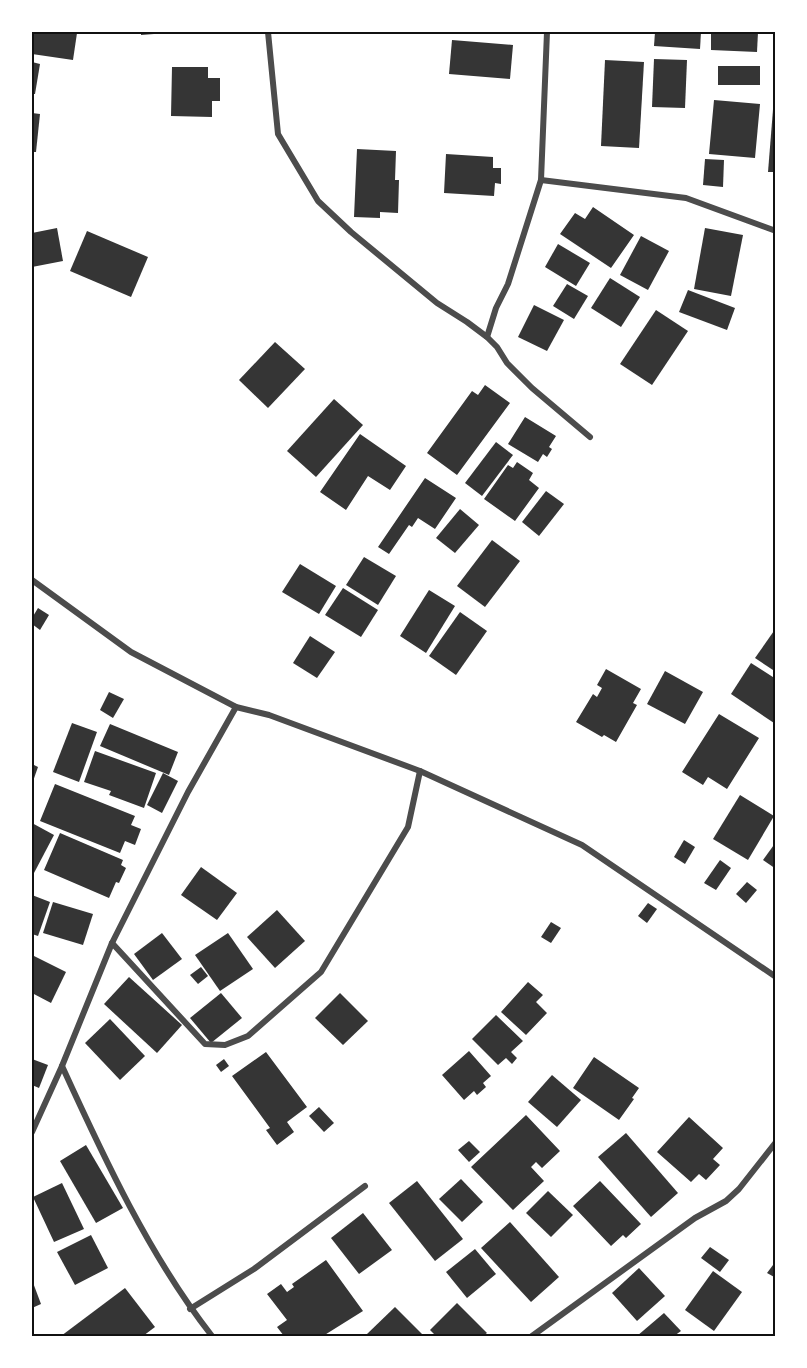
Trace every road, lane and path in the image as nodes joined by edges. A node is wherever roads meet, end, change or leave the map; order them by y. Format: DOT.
graph roads {
  1 [pos="268,32"];
  2 [pos="547,32"];
  3 [pos="541,180"];
  4 [pos="776,231"];
  5 [pos="487,337"];
  6 [pos="590,437"];
  7 [pos="32,580"];
  8 [pos="236,707"];
  9 [pos="420,771"];
  10 [pos="112,943"];
  11 [pos="776,977"];
  12 [pos="63,1066"];
  13 [pos="32,1132"];
  14 [pos="776,1142"];
  15 [pos="365,1186"];
  16 [pos="190,1309"];
  17 [pos="212,1336"];
  18 [pos="532,1336"];
  1 -- 5 [label="street"];
  2 -- 3 [label="street"];
  3 -- 4 [label="street"];
  3 -- 5 [label="street"];
  5 -- 6 [label="street"];
  7 -- 8 [label="street"];
  8 -- 9 [label="street"];
  8 -- 10 [label="street"];
  9 -- 10 [label="street"];
  9 -- 11 [label="street"];
  10 -- 12 [label="street"];
  12 -- 13 [label="street"];
  12 -- 16 [label="street"];
  14 -- 18 [label="street"];
  15 -- 16 [label="street"];
  16 -- 17 [label="street"];
}
